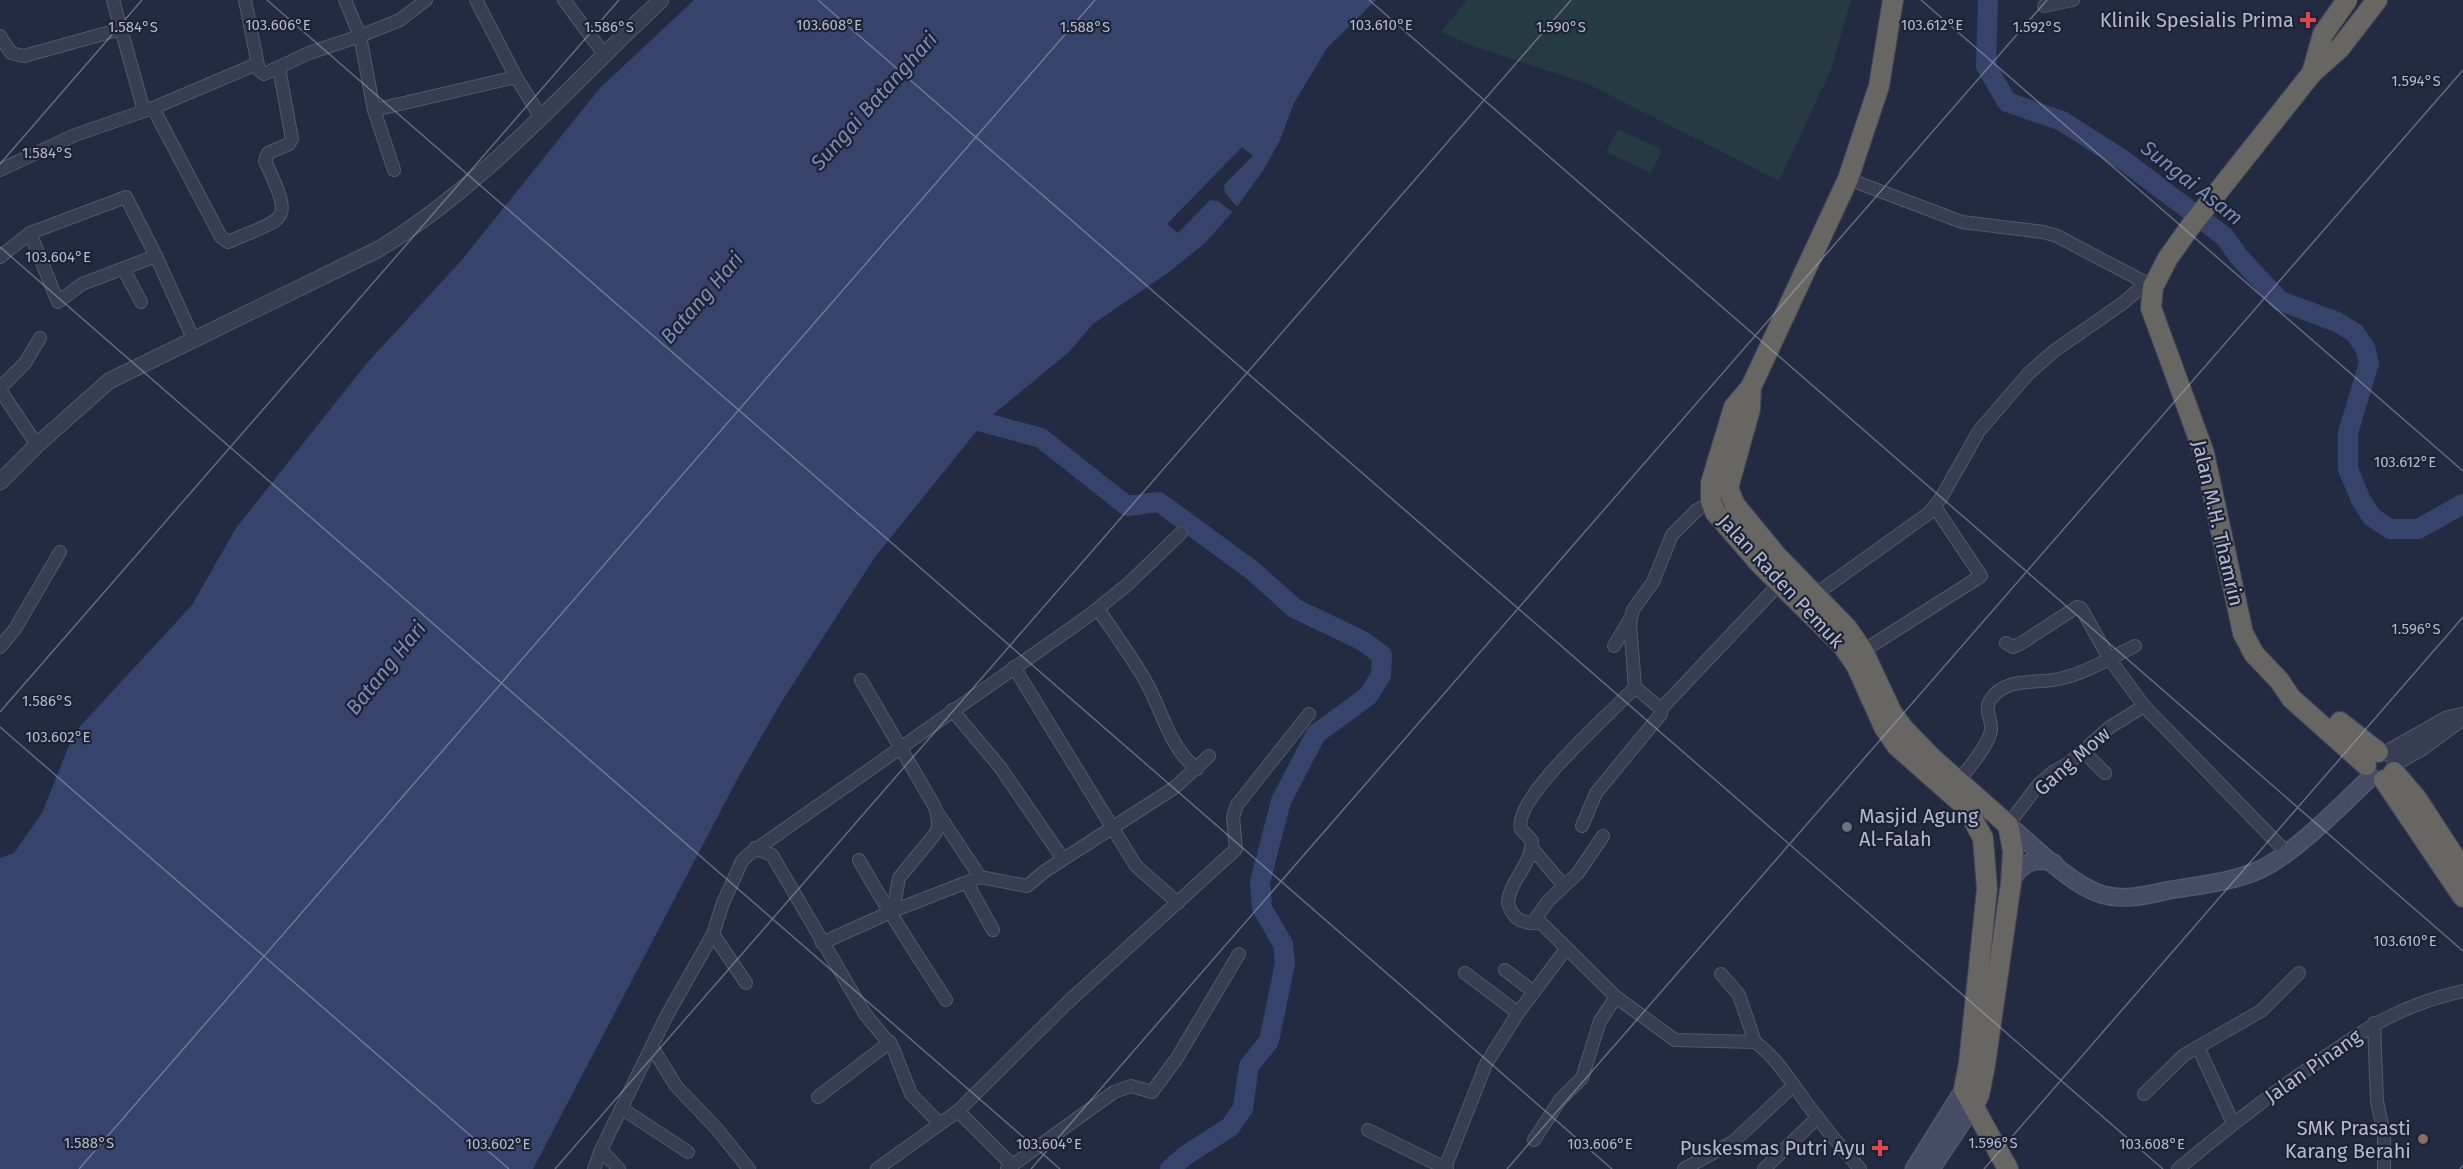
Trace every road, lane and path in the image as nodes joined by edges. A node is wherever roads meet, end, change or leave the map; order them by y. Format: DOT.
graph roads {
  1 [pos="113,0"];
  2 [pos="245,0"];
  3 [pos="345,0"];
  4 [pos="426,0"];
  5 [pos="476,0"];
  6 [pos="564,0"];
  7 [pos="661,0"];
  8 [pos="1893,0"];
  9 [pos="2073,0"];
  10 [pos="2347,0"];
  11 [pos="2377,0"];
  12 [pos="2044,6"];
  13 [pos="121,29"];
  14 [pos="0,36"];
  15 [pos="360,36"];
  16 [pos="604,54"];
  17 [pos="257,64"];
  18 [pos="279,68"];
  19 [pos="2312,73"];
  20 [pos="516,77"];
  21 [pos="149,109"];
  22 [pos="374,110"];
  23 [pos="540,116"];
  24 [pos="0,170"];
  25 [pos="394,170"];
  26 [pos="1848,179"];
  27 [pos="30,233"];
  28 [pos="156,256"];
  29 [pos="0,257"];
  30 [pos="124,270"];
  31 [pos="2149,285"];
  32 [pos="141,302"];
  33 [pos="40,338"];
  34 [pos="192,338"];
  35 [pos="0,389"];
  36 [pos="37,445"];
  37 [pos="0,480"];
  38 [pos="1720,497"];
  39 [pos="1935,507"];
  40 [pos="1181,533"];
  41 [pos="60,552"];
  42 [pos="1779,584"];
  43 [pos="1816,594"];
  44 [pos="1098,609"];
  45 [pos="1630,617"];
  46 [pos="2006,643"];
  47 [pos="1614,646"];
  48 [pos="2135,646"];
  49 [pos="0,647"];
  50 [pos="1863,651"];
  51 [pos="2109,658"];
  52 [pos="1014,667"];
  53 [pos="861,680"];
  54 [pos="1635,687"];
  55 [pos="2144,706"];
  56 [pos="1661,709"];
  57 [pos="952,710"];
  58 [pos="1309,714"];
  59 [pos="2463,715"];
  60 [pos="900,747"];
  61 [pos="2083,751"];
  62 [pos="1209,756"];
  63 [pos="2382,766"];
  64 [pos="1197,769"];
  65 [pos="2105,772"];
  66 [pos="1954,786"];
  67 [pos="1976,807"];
  68 [pos="937,813"];
  69 [pos="2008,825"];
  70 [pos="1582,826"];
  71 [pos="1112,827"];
  72 [pos="1603,836"];
  73 [pos="755,848"];
  74 [pos="1532,848"];
  75 [pos="2286,852"];
  76 [pos="1063,859"];
  77 [pos="859,860"];
  78 [pos="2055,863"];
  79 [pos="2463,870"];
  80 [pos="980,877"];
  81 [pos="967,883"];
  82 [pos="2011,883"];
  83 [pos="1564,886"];
  84 [pos="2463,897"];
  85 [pos="1178,903"];
  86 [pos="890,912"];
  87 [pos="1541,922"];
  88 [pos="993,930"];
  89 [pos="713,934"];
  90 [pos="822,943"];
  91 [pos="1566,949"];
  92 [pos="1239,954"];
  93 [pos="1505,970"];
  94 [pos="1465,973"];
  95 [pos="2299,973"];
  96 [pos="1721,974"];
  97 [pos="746,983"];
  98 [pos="2463,991"];
  99 [pos="1534,992"];
  100 [pos="1616,997"];
  101 [pos="946,1000"];
  102 [pos="1518,1013"];
  103 [pos="2374,1023"];
  104 [pos="890,1042"];
  105 [pos="1755,1042"];
  106 [pos="652,1047"];
  107 [pos="2198,1047"];
  108 [pos="1794,1085"];
  109 [pos="2144,1094"];
  110 [pos="818,1097"];
  111 [pos="1968,1098"];
  112 [pos="621,1108"];
  113 [pos="958,1111"];
  114 [pos="1817,1118"];
  115 [pos="939,1123"];
  116 [pos="2233,1123"];
  117 [pos="1368,1130"];
  118 [pos="1534,1140"];
  119 [pos="601,1150"];
  120 [pos="688,1152"];
  121 [pos="1009,1167"];
  122 [pos="1446,1168"];
  123 [pos="594,1169"];
  124 [pos="619,1169"];
  125 [pos="749,1169"];
  126 [pos="877,1169"];
  127 [pos="1684,1169"];
  128 [pos="1764,1169"];
  129 [pos="1860,1169"];
  130 [pos="1914,1169"];
  131 [pos="1931,1169"];
  132 [pos="2008,1169"];
  133 [pos="2178,1169"];
  134 [pos="2384,1169"];
  1 -- 13 [label="street"];
  2 -- 17 [label="street"];
  3 -- 15 [label="street"];
  4 -- 15 [label="street"];
  5 -- 20 [label="street"];
  6 -- 16 [label="street"];
  7 -- 16 [label="street"];
  8 -- 26 [label="highway, Jalan Raden Pemuk"];
  9 -- 12 [label="street"];
  10 -- 19 [label="highway"];
  11 -- 19 [label="highway"];
  13 -- 14 [label="street"];
  13 -- 21 [label="street"];
  15 -- 18 [label="street"];
  15 -- 22 [label="street"];
  16 -- 23 [label="street"];
  17 -- 18 [label="street"];
  17 -- 21 [label="street"];
  18 -- 21 [label="street"];
  19 -- 31 [label="highway, Jalan M.H. Thamrin"];
  20 -- 22 [label="street"];
  20 -- 23 [label="street"];
  21 -- 24 [label="street"];
  22 -- 25 [label="street"];
  23 -- 34 [label="street"];
  26 -- 31 [label="street"];
  26 -- 38 [label="highway, Jalan Raden Pemuk"];
  27 -- 28 [label="street"];
  27 -- 29 [label="street"];
  27 -- 30 [label="street"];
  28 -- 30 [label="street"];
  28 -- 34 [label="street"];
  30 -- 32 [label="street"];
  31 -- 39 [label="street"];
  31 -- 63 [label="highway, Jalan M.H. Thamrin"];
  33 -- 35 [label="street"];
  34 -- 36 [label="street"];
  35 -- 36 [label="street"];
  36 -- 37 [label="street"];
  38 -- 42 [label="highway, Jalan Raden Pemuk"];
  38 -- 43 [label="highway, Jalan Raden Pemuk"];
  38 -- 45 [label="street"];
  39 -- 43 [label="street"];
  39 -- 50 [label="street"];
  40 -- 44 [label="street"];
  41 -- 49 [label="street"];
  42 -- 56 [label="street"];
  42 -- 66 [label="highway, Jalan Raden Pemuk"];
  43 -- 50 [label="highway, Jalan Raden Pemuk"];
  44 -- 52 [label="street"];
  44 -- 64 [label="street"];
  45 -- 47 [label="street"];
  45 -- 54 [label="street"];
  46 -- 51 [label="street"];
  48 -- 51 [label="street"];
  50 -- 66 [label="highway, Jalan Raden Pemuk"];
  51 -- 55 [label="street"];
  51 -- 66 [label="street"];
  52 -- 57 [label="street"];
  52 -- 71 [label="street"];
  53 -- 60 [label="street"];
  54 -- 56 [label="street"];
  54 -- 74 [label="street"];
  55 -- 61 [label="street, Gang Mow"];
  55 -- 75 [label="street"];
  56 -- 70 [label="street"];
  57 -- 60 [label="street"];
  57 -- 76 [label="street"];
  58 -- 85 [label="street"];
  59 -- 63 [label="street"];
  60 -- 68 [label="street"];
  60 -- 73 [label="street"];
  61 -- 65 [label="street"];
  61 -- 69 [label="street, Gang Mow"];
  62 -- 64 [label="street"];
  63 -- 75 [label="main road"];
  63 -- 79 [label="highway, Jalan M.H. Thamrin"];
  63 -- 84 [label="highway, Jalan M.H. Thamrin"];
  64 -- 71 [label="street"];
  66 -- 67 [label="highway, Jalan Raden Pemuk"];
  67 -- 69 [label="highway, Jalan Raden Pemuk"];
  67 -- 111 [label="highway"];
  68 -- 80 [label="street"];
  68 -- 86 [label="street"];
  69 -- 78 [label="main road"];
  69 -- 82 [label="highway"];
  71 -- 76 [label="street"];
  71 -- 85 [label="street"];
  72 -- 83 [label="street"];
  73 -- 89 [label="street"];
  73 -- 90 [label="street"];
  74 -- 83 [label="street"];
  74 -- 87 [label="street"];
  75 -- 78 [label="main road"];
  76 -- 80 [label="street"];
  77 -- 86 [label="street"];
  78 -- 82 [label="main road"];
  80 -- 81 [label="street"];
  81 -- 86 [label="street"];
  81 -- 88 [label="street"];
  82 -- 111 [label="highway"];
  83 -- 87 [label="street"];
  85 -- 113 [label="street"];
  86 -- 90 [label="street"];
  86 -- 101 [label="street"];
  87 -- 91 [label="street"];
  89 -- 97 [label="street"];
  89 -- 106 [label="street"];
  90 -- 104 [label="street"];
  91 -- 99 [label="street"];
  91 -- 100 [label="street"];
  92 -- 121 [label="street"];
  93 -- 99 [label="street"];
  94 -- 102 [label="street"];
  95 -- 107 [label="street"];
  96 -- 105 [label="street"];
  98 -- 103 [label="street, Jalan Pinang"];
  99 -- 102 [label="street"];
  100 -- 105 [label="street"];
  100 -- 118 [label="street"];
  102 -- 122 [label="street"];
  103 -- 116 [label="street, Jalan Pinang"];
  103 -- 134 [label="street"];
  104 -- 110 [label="street"];
  104 -- 115 [label="street"];
  105 -- 108 [label="street"];
  106 -- 112 [label="street"];
  106 -- 125 [label="street"];
  107 -- 109 [label="street"];
  107 -- 116 [label="street"];
  108 -- 114 [label="street"];
  108 -- 127 [label="street"];
  111 -- 130 [label="main road"];
  111 -- 131 [label="main road"];
  111 -- 132 [label="highway"];
  112 -- 119 [label="street"];
  112 -- 120 [label="street"];
  113 -- 115 [label="street"];
  113 -- 121 [label="street"];
  114 -- 128 [label="street"];
  114 -- 129 [label="street"];
  115 -- 126 [label="street"];
  116 -- 133 [label="street, Jalan Pinang"];
  117 -- 122 [label="street"];
  119 -- 123 [label="street"];
  119 -- 124 [label="street"];
}
